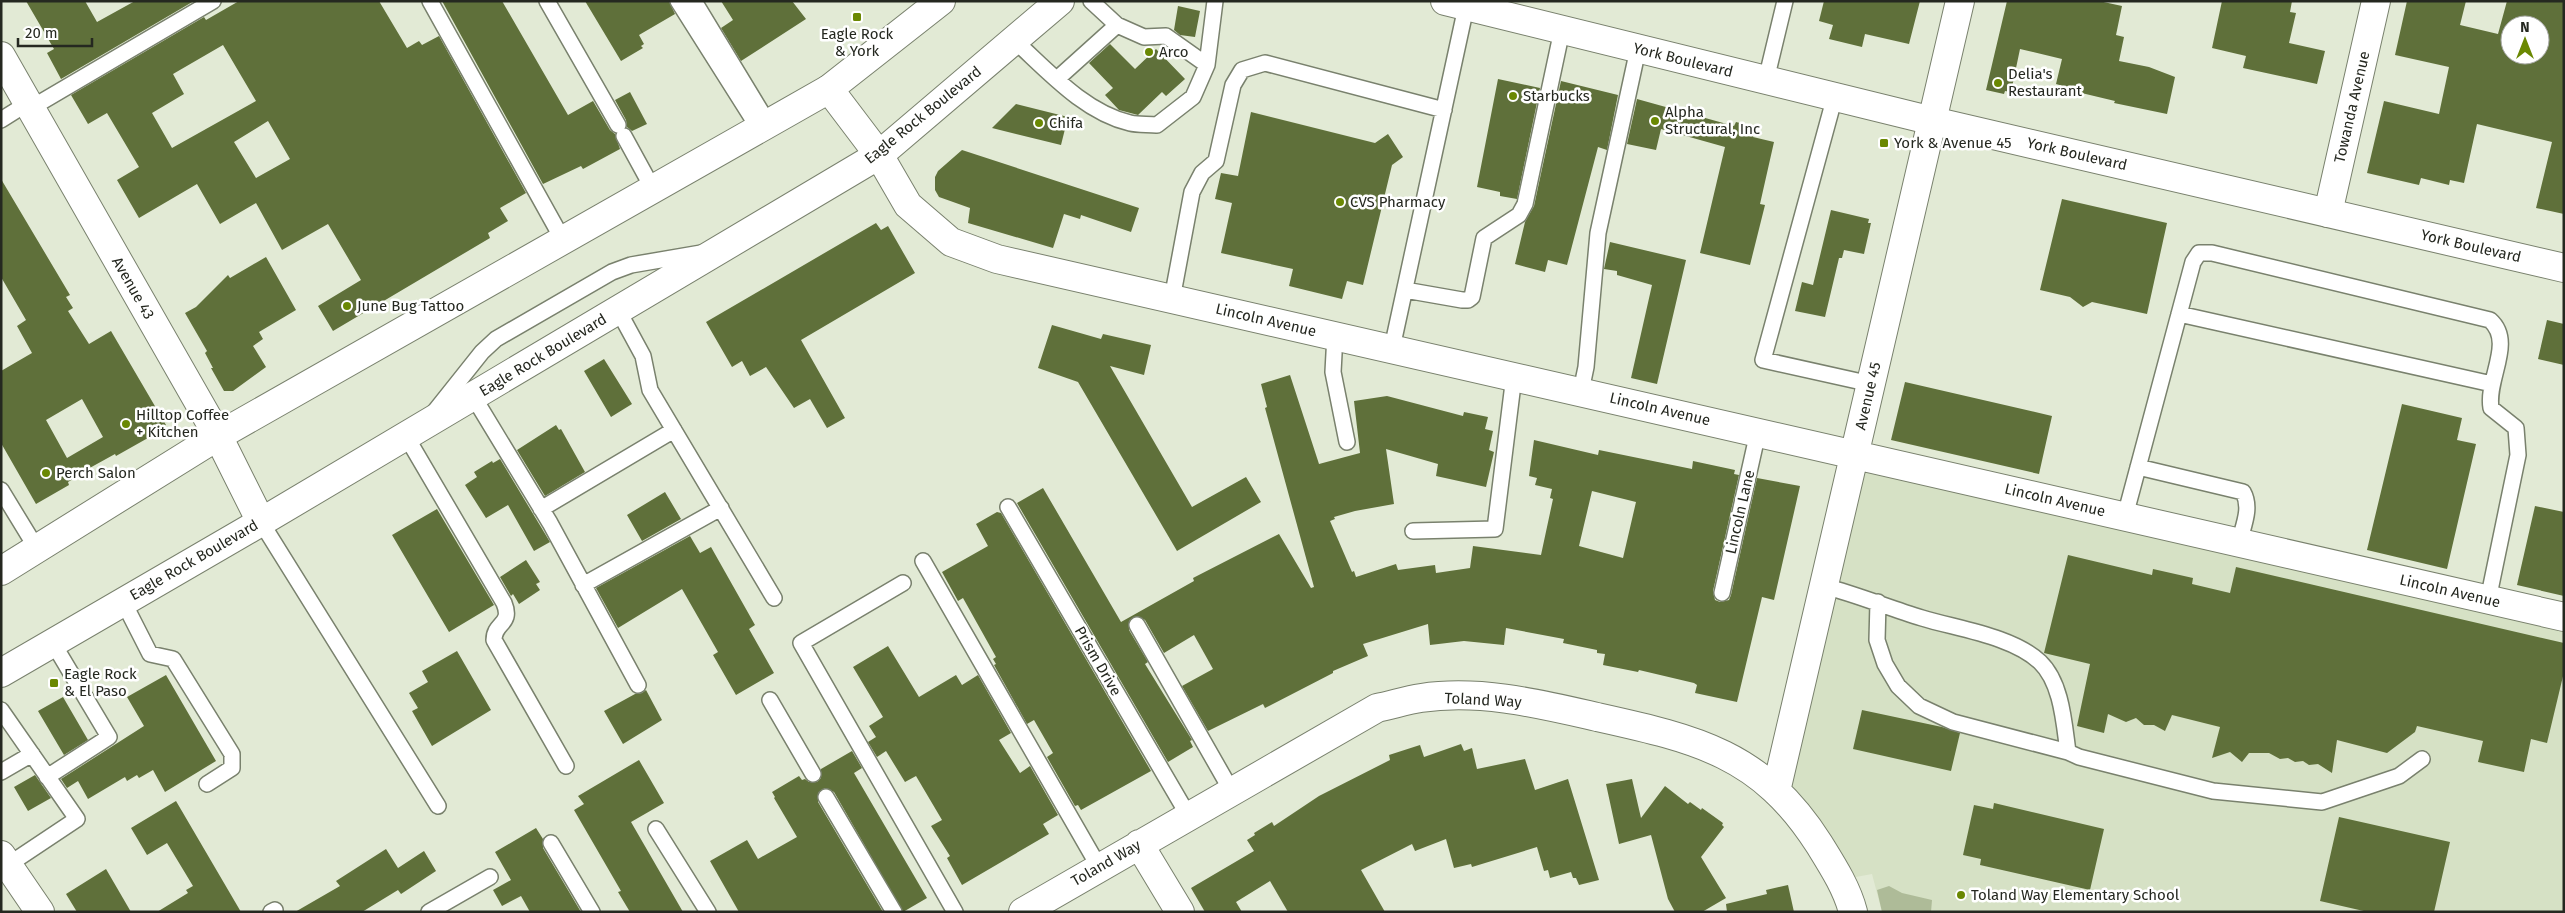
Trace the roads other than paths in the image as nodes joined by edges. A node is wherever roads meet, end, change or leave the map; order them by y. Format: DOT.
graph roads {
  1 [pos="213,1"];
  2 [pos="430,1"];
  3 [pos="547,1"];
  4 [pos="678,1"];
  5 [pos="694,1"];
  6 [pos="941,1"];
  7 [pos="1060,1"];
  8 [pos="1090,1"];
  9 [pos="1215,1"];
  10 [pos="1785,1"];
  11 [pos="1960,1"];
  12 [pos="2376,1"];
  13 [pos="1456,4"];
  14 [pos="1117,25"];
  15 [pos="1562,30"];
  16 [pos="1014,40"];
  17 [pos="1638,49"];
  18 [pos="3,62"];
  19 [pos="1207,65"];
  20 [pos="1057,79"];
  21 [pos="1766,80"];
  22 [pos="829,89"];
  23 [pos="1835,96"];
  24 [pos="30,106"];
  25 [pos="1444,110"];
  26 [pos="1,120"];
  27 [pos="1933,120"];
  28 [pos="763,126"];
  29 [pos="879,155"];
  30 [pos="653,189"];
  31 [pos="2328,214"];
  32 [pos="563,240"];
  33 [pos="720,249"];
  34 [pos="2564,268"];
  35 [pos="1405,290"];
  36 [pos="1172,299"];
  37 [pos="618,310"];
  38 [pos="2179,314"];
  39 [pos="1335,335"];
  40 [pos="1392,348"];
  41 [pos="1514,376"];
  42 [pos="1871,384"];
  43 [pos="2492,384"];
  44 [pos="1581,391"];
  45 [pos="473,396"];
  46 [pos="674,430"];
  47 [pos="415,431"];
  48 [pos="1758,432"];
  49 [pos="218,436"];
  50 [pos="1347,442"];
  51 [pos="1855,454"];
  52 [pos="2138,467"];
  53 [pos="1,490"];
  54 [pos="1008,507"];
  55 [pos="720,508"];
  56 [pos="541,509"];
  57 [pos="2125,516"];
  58 [pos="261,522"];
  59 [pos="1413,531"];
  60 [pos="2239,542"];
  61 [pos="37,549"];
  62 [pos="923,561"];
  63 [pos="1,571"];
  64 [pos="903,583"];
  65 [pos="583,585"];
  66 [pos="1824,586"];
  67 [pos="1722,593"];
  68 [pos="774,598"];
  69 [pos="2488,600"];
  70 [pos="123,601"];
  71 [pos="1878,602"];
  72 [pos="2564,617"];
  73 [pos="1137,625"];
  74 [pos="52,643"];
  75 [pos="1,673"];
  76 [pos="638,685"];
  77 [pos="770,700"];
  78 [pos="1,710"];
  79 [pos="2068,752"];
  80 [pos="32,754"];
  81 [pos="2422,759"];
  82 [pos="566,766"];
  83 [pos="1,772"];
  84 [pos="813,774"];
  85 [pos="48,777"];
  86 [pos="207,784"];
  87 [pos="1231,790"];
  88 [pos="1776,791"];
  89 [pos="826,796"];
  90 [pos="438,806"];
  91 [pos="1188,815"];
  92 [pos="656,829"];
  93 [pos="551,843"];
  94 [pos="1139,844"];
  95 [pos="5,860"];
  96 [pos="1099,867"];
  97 [pos="490,877"];
  98 [pos="32,909"];
  99 [pos="429,912"];
  100 [pos="592,912"];
  101 [pos="708,912"];
  102 [pos="894,912"];
  103 [pos="955,912"];
  104 [pos="1022,912"];
  105 [pos="1180,912"];
  106 [pos="1853,912"];
  1 -- 24 [label="lane"];
  2 -- 32 [label="lane"];
  3 -- 30 [label="lane"];
  4 -- 28 [label="lane"];
  5 -- 28 [label="lane"];
  6 -- 22 [label="street"];
  7 -- 16 [label="street, Eagle Rock Boulevard"];
  8 -- 14 [label="lane"];
  9 -- 19 [label="lane"];
  10 -- 21 [label="lane"];
  11 -- 27 [label="street, Avenue 45"];
  12 -- 31 [label="street, Towanda Avenue"];
  13 -- 15 [label="street, York Boulevard"];
  13 -- 25 [label="lane"];
  14 -- 19 [label="lane"];
  14 -- 20 [label="lane"];
  15 -- 17 [label="street, York Boulevard"];
  15 -- 35 [label="lane"];
  16 -- 20 [label="lane"];
  16 -- 29 [label="street, Eagle Rock Boulevard"];
  17 -- 21 [label="street, York Boulevard"];
  17 -- 44 [label="lane"];
  18 -- 24 [label="street, Avenue 43"];
  19 -- 20 [label="lane"];
  21 -- 23 [label="street, York Boulevard"];
  22 -- 28 [label="street"];
  22 -- 29 [label="street, Lincoln Avenue"];
  23 -- 27 [label="street, York Boulevard"];
  23 -- 42 [label="lane"];
  24 -- 26 [label="lane"];
  24 -- 49 [label="street, Avenue 43"];
  25 -- 35 [label="lane"];
  25 -- 36 [label="lane"];
  27 -- 31 [label="street, York Boulevard"];
  27 -- 42 [label="street, Avenue 45"];
  28 -- 30 [label="street"];
  29 -- 33 [label="street, Eagle Rock Boulevard"];
  29 -- 36 [label="street, Lincoln Avenue"];
  30 -- 32 [label="street"];
  31 -- 34 [label="street, York Boulevard"];
  32 -- 49 [label="street"];
  33 -- 37 [label="street, Eagle Rock Boulevard"];
  33 -- 47 [label="lane"];
  35 -- 40 [label="lane"];
  36 -- 39 [label="street, Lincoln Avenue"];
  37 -- 45 [label="street, Eagle Rock Boulevard"];
  37 -- 46 [label="lane"];
  38 -- 43 [label="lane"];
  38 -- 43 [label="lane"];
  38 -- 52 [label="lane"];
  39 -- 40 [label="street, Lincoln Avenue"];
  39 -- 50 [label="lane"];
  40 -- 41 [label="street, Lincoln Avenue"];
  41 -- 44 [label="street, Lincoln Avenue"];
  41 -- 59 [label="lane"];
  42 -- 51 [label="street, Avenue 45"];
  43 -- 69 [label="lane"];
  44 -- 48 [label="street, Lincoln Avenue"];
  45 -- 47 [label="street, Eagle Rock Boulevard"];
  45 -- 56 [label="lane"];
  46 -- 55 [label="lane"];
  46 -- 56 [label="lane"];
  47 -- 58 [label="street, Eagle Rock Boulevard"];
  47 -- 82 [label="lane"];
  48 -- 51 [label="street, Lincoln Avenue"];
  48 -- 67 [label="lane, Lincoln Lane"];
  49 -- 58 [label="street, Avenue 43"];
  49 -- 61 [label="street"];
  51 -- 57 [label="street, Lincoln Avenue"];
  51 -- 66 [label="street, Avenue 45"];
  52 -- 57 [label="lane"];
  52 -- 60 [label="lane"];
  53 -- 61 [label="lane"];
  54 -- 91 [label="lane, Prism Drive"];
  55 -- 65 [label="lane"];
  55 -- 68 [label="lane"];
  56 -- 65 [label="lane"];
  57 -- 60 [label="street, Lincoln Avenue"];
  58 -- 70 [label="street, Eagle Rock Boulevard"];
  58 -- 90 [label="lane"];
  60 -- 69 [label="street, Lincoln Avenue"];
  61 -- 63 [label="street"];
  62 -- 96 [label="lane"];
  64 -- 103 [label="lane"];
  65 -- 76 [label="lane"];
  66 -- 71 [label="lane"];
  66 -- 88 [label="street, Avenue 45"];
  69 -- 72 [label="street, Lincoln Avenue"];
  70 -- 74 [label="street, Eagle Rock Boulevard"];
  70 -- 86 [label="lane"];
  71 -- 79 [label="lane"];
  71 -- 79 [label="lane"];
  73 -- 87 [label="lane"];
  74 -- 75 [label="street, Eagle Rock Boulevard"];
  74 -- 85 [label="lane"];
  77 -- 84 [label="lane"];
  78 -- 80 [label="lane"];
  79 -- 81 [label="lane"];
  80 -- 83 [label="lane"];
  80 -- 85 [label="lane"];
  85 -- 95 [label="lane"];
  87 -- 88 [label="street, Toland Way"];
  87 -- 91 [label="street, Toland Way"];
  88 -- 106 [label="street, Toland Way"];
  89 -- 102 [label="lane"];
  91 -- 94 [label="street, Toland Way"];
  92 -- 101 [label="lane"];
  93 -- 100 [label="lane"];
  94 -- 96 [label="street, Toland Way"];
  94 -- 105 [label="street"];
  95 -- 98 [label="street"];
  96 -- 104 [label="street, Toland Way"];
  97 -- 99 [label="lane"];
}
